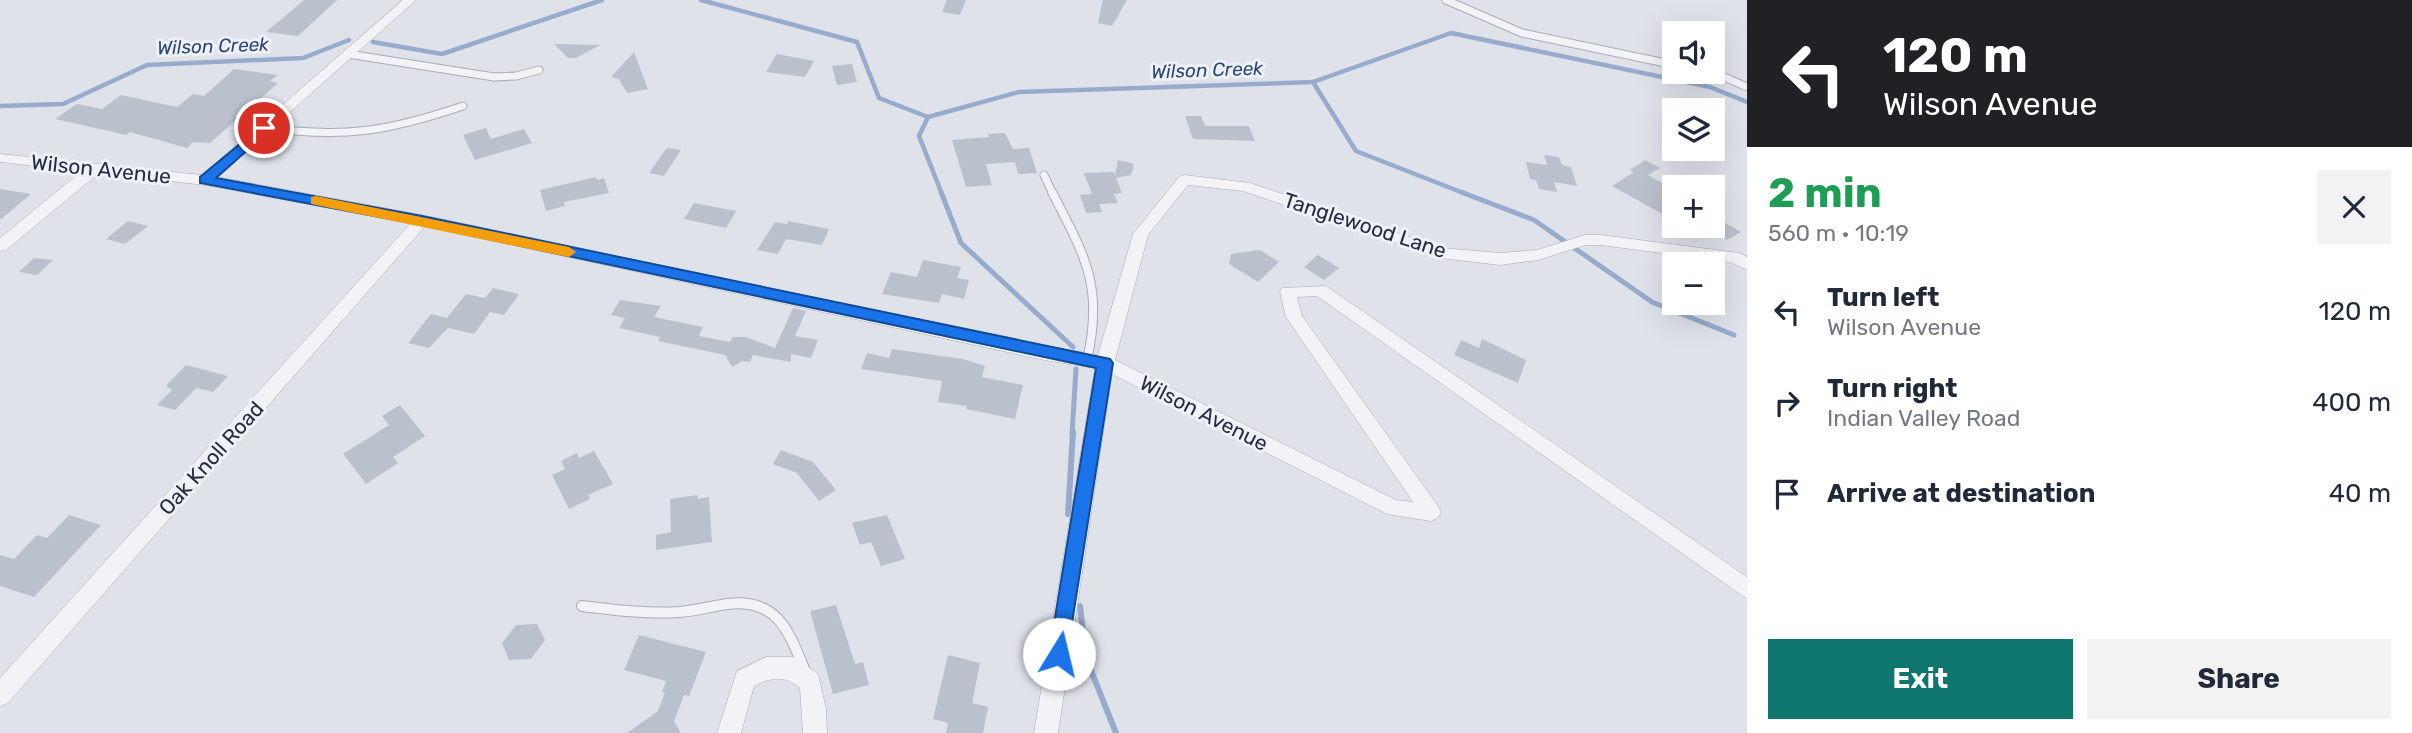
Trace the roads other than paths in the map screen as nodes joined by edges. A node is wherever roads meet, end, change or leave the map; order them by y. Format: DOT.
graph roads {
  1 [pos="410,0"];
  2 [pos="1446,0"];
  3 [pos="348,54"];
  4 [pos="1662,62"];
  5 [pos="539,70"];
  6 [pos="1725,77"];
  7 [pos="1747,87"];
  8 [pos="463,106"];
  9 [pos="264,128"];
  10 [pos="0,158"];
  11 [pos="96,167"];
  12 [pos="1044,175"];
  13 [pos="205,180"];
  14 [pos="422,220"];
  15 [pos="0,246"];
  16 [pos="1742,259"];
  17 [pos="1096,362"];
  18 [pos="1747,589"];
  19 [pos="582,606"];
  20 [pos="810,682"];
  21 [pos="0,695"];
  22 [pos="729,733"];
  23 [pos="815,733"];
  24 [pos="1046,733"];
  1 -- 3 [label="street"];
  2 -- 4 [label="lane"];
  3 -- 5 [label="lane"];
  3 -- 9 [label="street"];
  6 -- 7 [label="lane"];
  8 -- 9 [label="lane"];
  9 -- 13 [label="street"];
  10 -- 11 [label="street, Wilson Avenue"];
  11 -- 13 [label="street, Wilson Avenue"];
  11 -- 15 [label="street"];
  12 -- 17 [label="lane"];
  13 -- 14 [label="street, Wilson Avenue"];
  14 -- 17 [label="street, Wilson Avenue"];
  14 -- 21 [label="street, Oak Knoll Road"];
  16 -- 17 [label="street, Tanglewood Lane"];
  17 -- 18 [label="street, Wilson Avenue"];
  17 -- 24 [label="street"];
  19 -- 20 [label="lane"];
  20 -- 22 [label="street"];
  20 -- 23 [label="street"];
}
